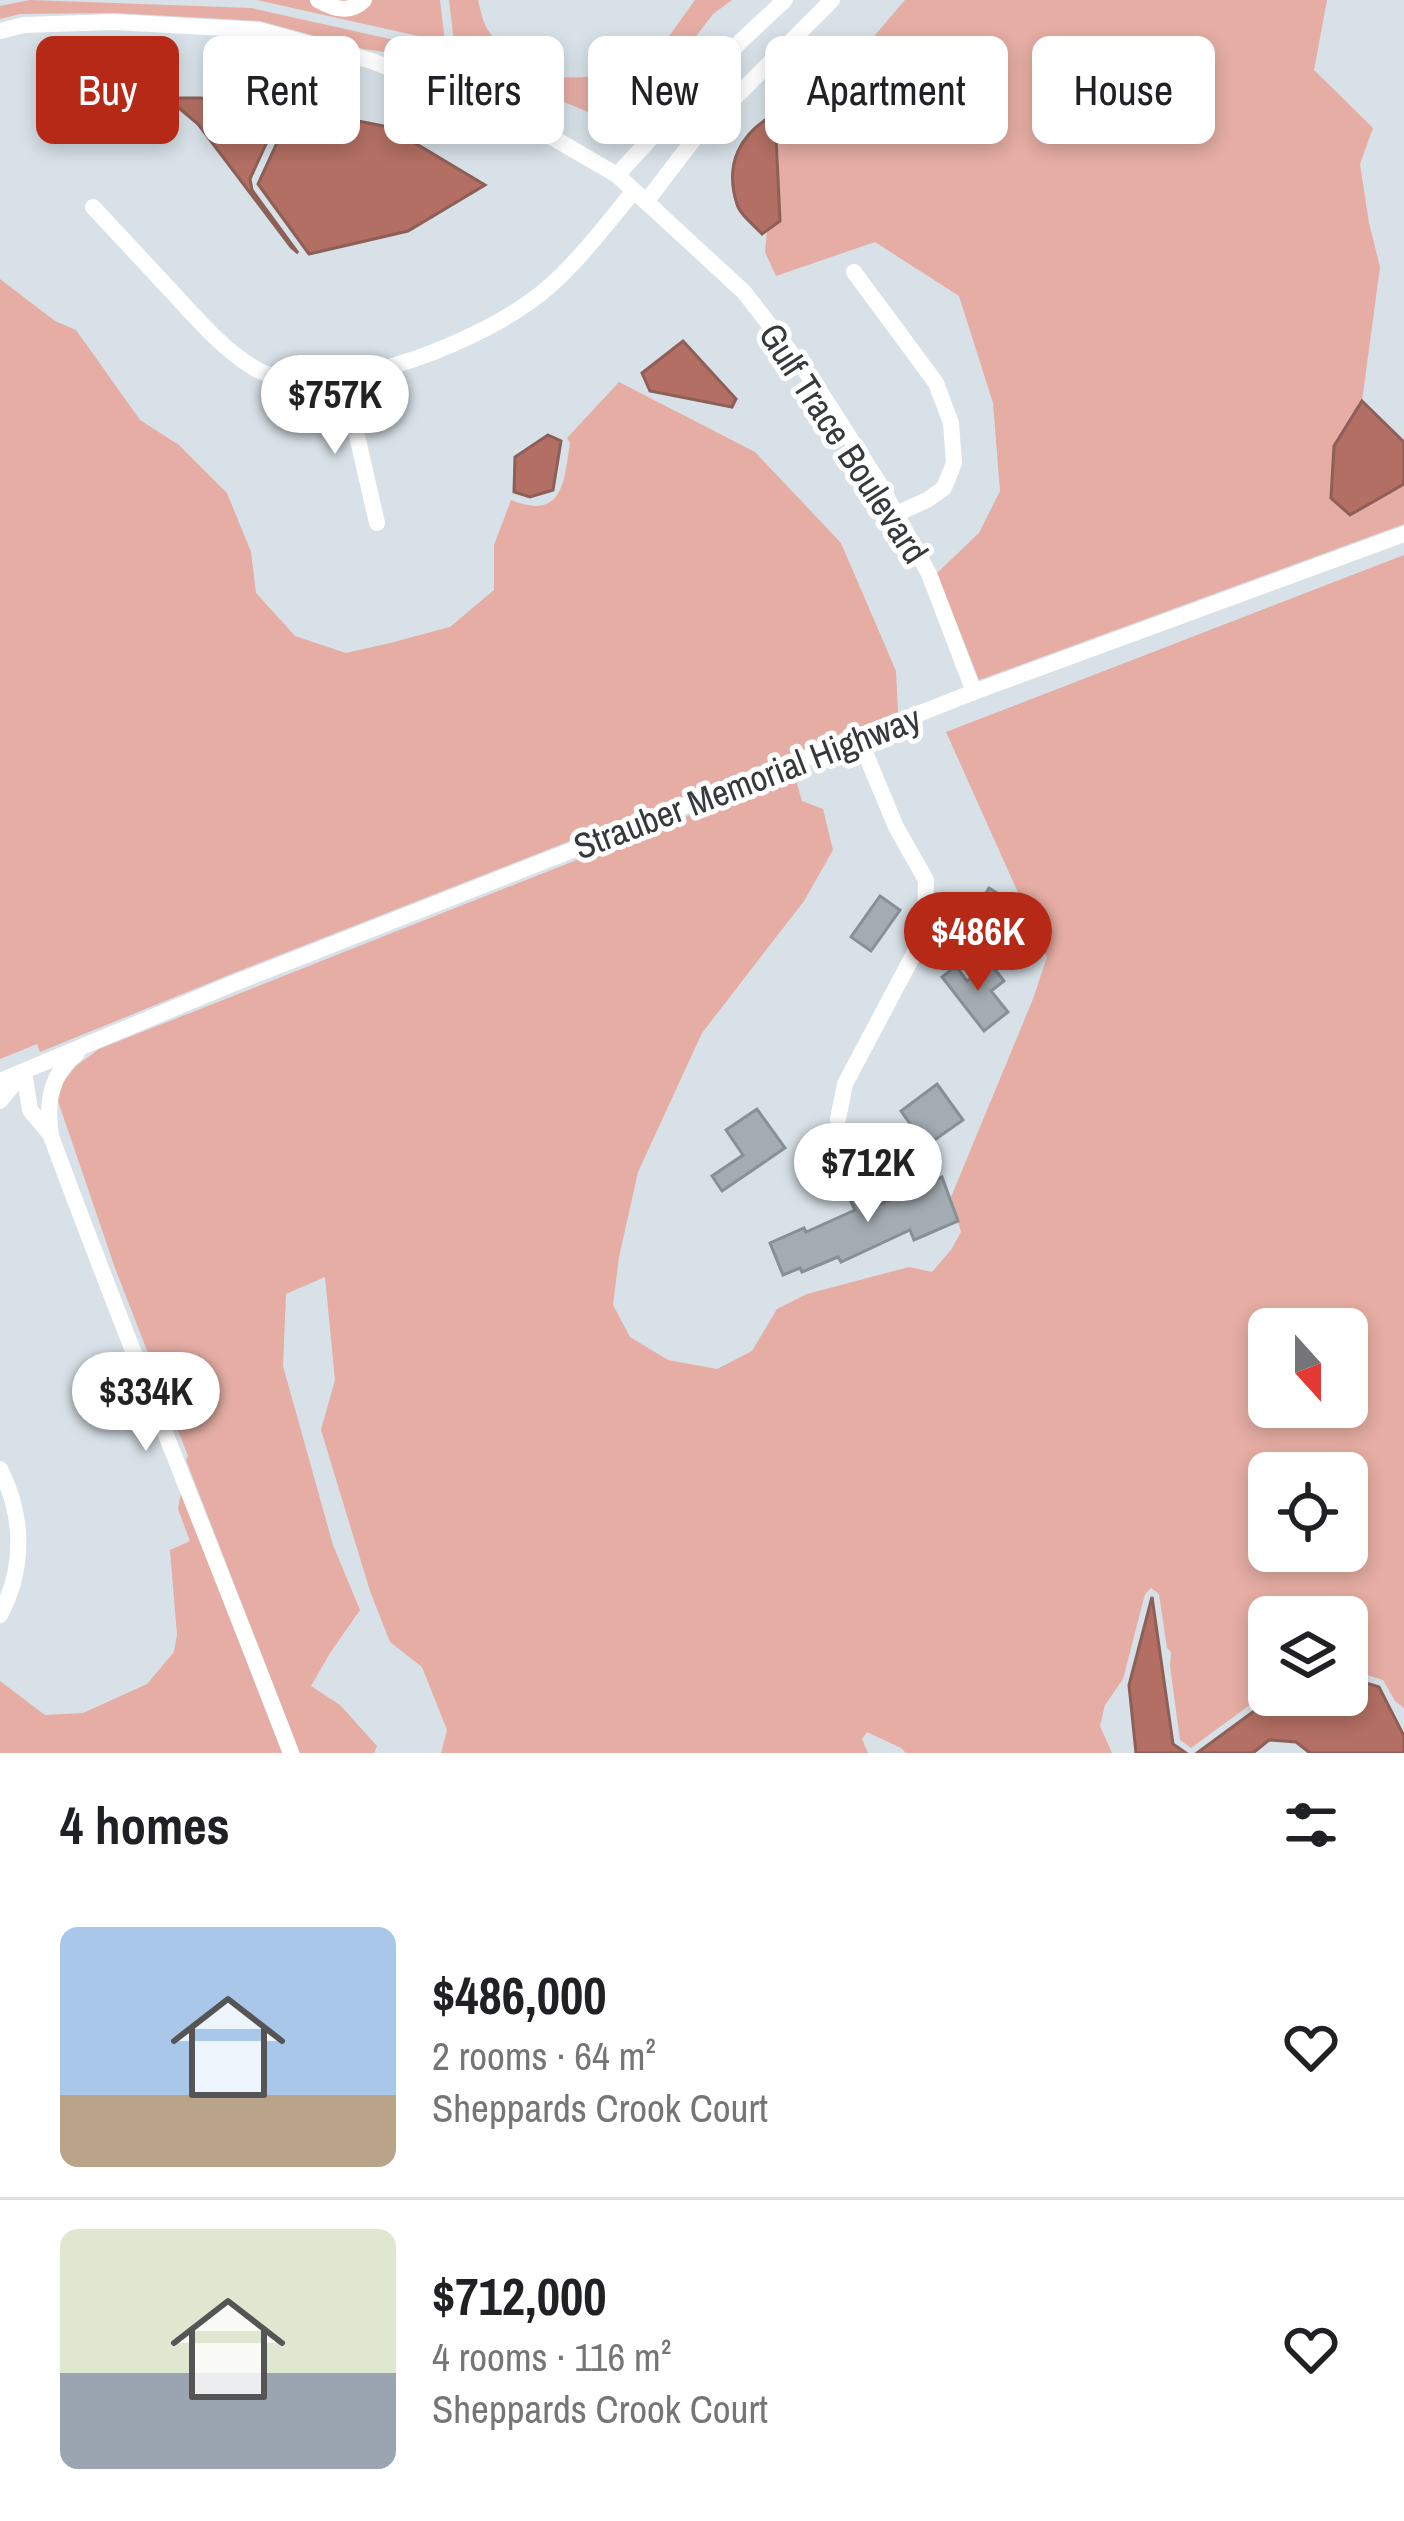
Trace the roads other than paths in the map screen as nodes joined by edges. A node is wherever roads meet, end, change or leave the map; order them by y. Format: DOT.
graph roads {
  1 [pos="318,0"];
  2 [pos="364,0"];
  3 [pos="784,0"];
  4 [pos="832,0"];
  5 [pos="0,31"];
  6 [pos="617,175"];
  7 [pos="640,196"];
  8 [pos="93,207"];
  9 [pos="854,272"];
  10 [pos="344,379"];
  11 [pos="896,514"];
  12 [pos="377,523"];
  13 [pos="1404,534"];
  14 [pos="974,692"];
  15 [pos="859,738"];
  16 [pos="94,1040"];
  17 [pos="24,1072"];
  18 [pos="0,1081"];
  19 [pos="0,1103"];
  20 [pos="30,1110"];
  21 [pos="838,1119"];
  22 [pos="51,1136"];
  23 [pos="0,1469"];
  24 [pos="0,1615"];
  25 [pos="291,1753"];
  1 -- 2 [label="street"];
  3 -- 6 [label="street"];
  4 -- 7 [label="street"];
  5 -- 6 [label="street, Gulf Trace Boulevard"];
  6 -- 7 [label="street, Gulf Trace Boulevard"];
  7 -- 10 [label="street"];
  7 -- 11 [label="street, Gulf Trace Boulevard"];
  8 -- 10 [label="street"];
  9 -- 11 [label="street"];
  10 -- 12 [label="street"];
  11 -- 14 [label="street, Gulf Trace Boulevard"];
  13 -- 14 [label="street, Strauber Memorial Highway"];
  14 -- 15 [label="street, Strauber Memorial Highway"];
  15 -- 16 [label="street, Strauber Memorial Highway"];
  15 -- 21 [label="street"];
  16 -- 17 [label="street, Strauber Memorial Highway"];
  16 -- 22 [label="street, Strauber Memorial Highway"];
  17 -- 18 [label="street"];
  17 -- 19 [label="street"];
  17 -- 20 [label="street, Strauber Memorial Highway"];
  19 -- 20 [label="street"];
  20 -- 22 [label="street, Strauber Memorial Highway"];
  22 -- 25 [label="street, Strauber Memorial Highway"];
  23 -- 24 [label="street"];
}
